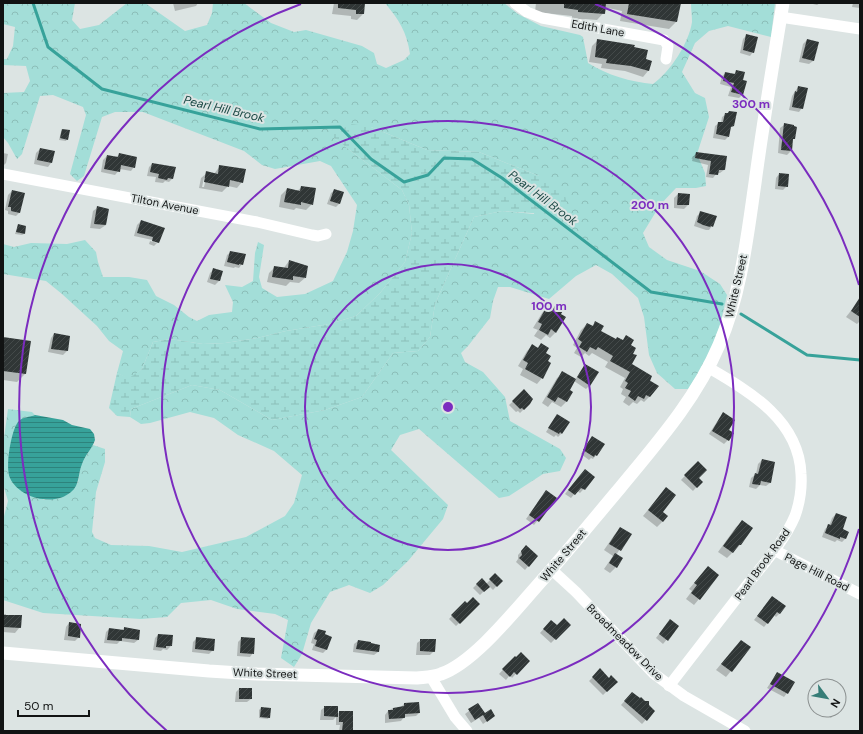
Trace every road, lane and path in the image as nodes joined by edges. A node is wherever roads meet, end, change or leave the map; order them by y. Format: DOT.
graph roads {
  1 [pos="515,3"];
  2 [pos="782,3"];
  3 [pos="780,17"];
  4 [pos="860,29"];
  5 [pos="666,59"];
  6 [pos="3,174"];
  7 [pos="326,234"];
  8 [pos="709,368"];
  9 [pos="774,550"];
  10 [pos="552,570"];
  11 [pos="860,594"];
  12 [pos="3,652"];
  13 [pos="431,677"];
  14 [pos="669,686"];
  15 [pos="467,731"];
  16 [pos="745,731"];
  1 -- 5 [label="street, Edith Lane"];
  2 -- 3 [label="street, White Street"];
  3 -- 4 [label="street"];
  3 -- 8 [label="street, White Street"];
  6 -- 7 [label="street, Tilton Avenue"];
  8 -- 9 [label="street, Pearl Brook Road"];
  8 -- 10 [label="street, White Street"];
  9 -- 11 [label="street, Page Hill Road"];
  9 -- 14 [label="street, Pearl Brook Road"];
  10 -- 13 [label="street, White Street"];
  10 -- 14 [label="street, Broadmeadow Drive"];
  12 -- 13 [label="street, White Street"];
  13 -- 15 [label="street"];
  14 -- 16 [label="street, Broadmeadow Drive"];
}
